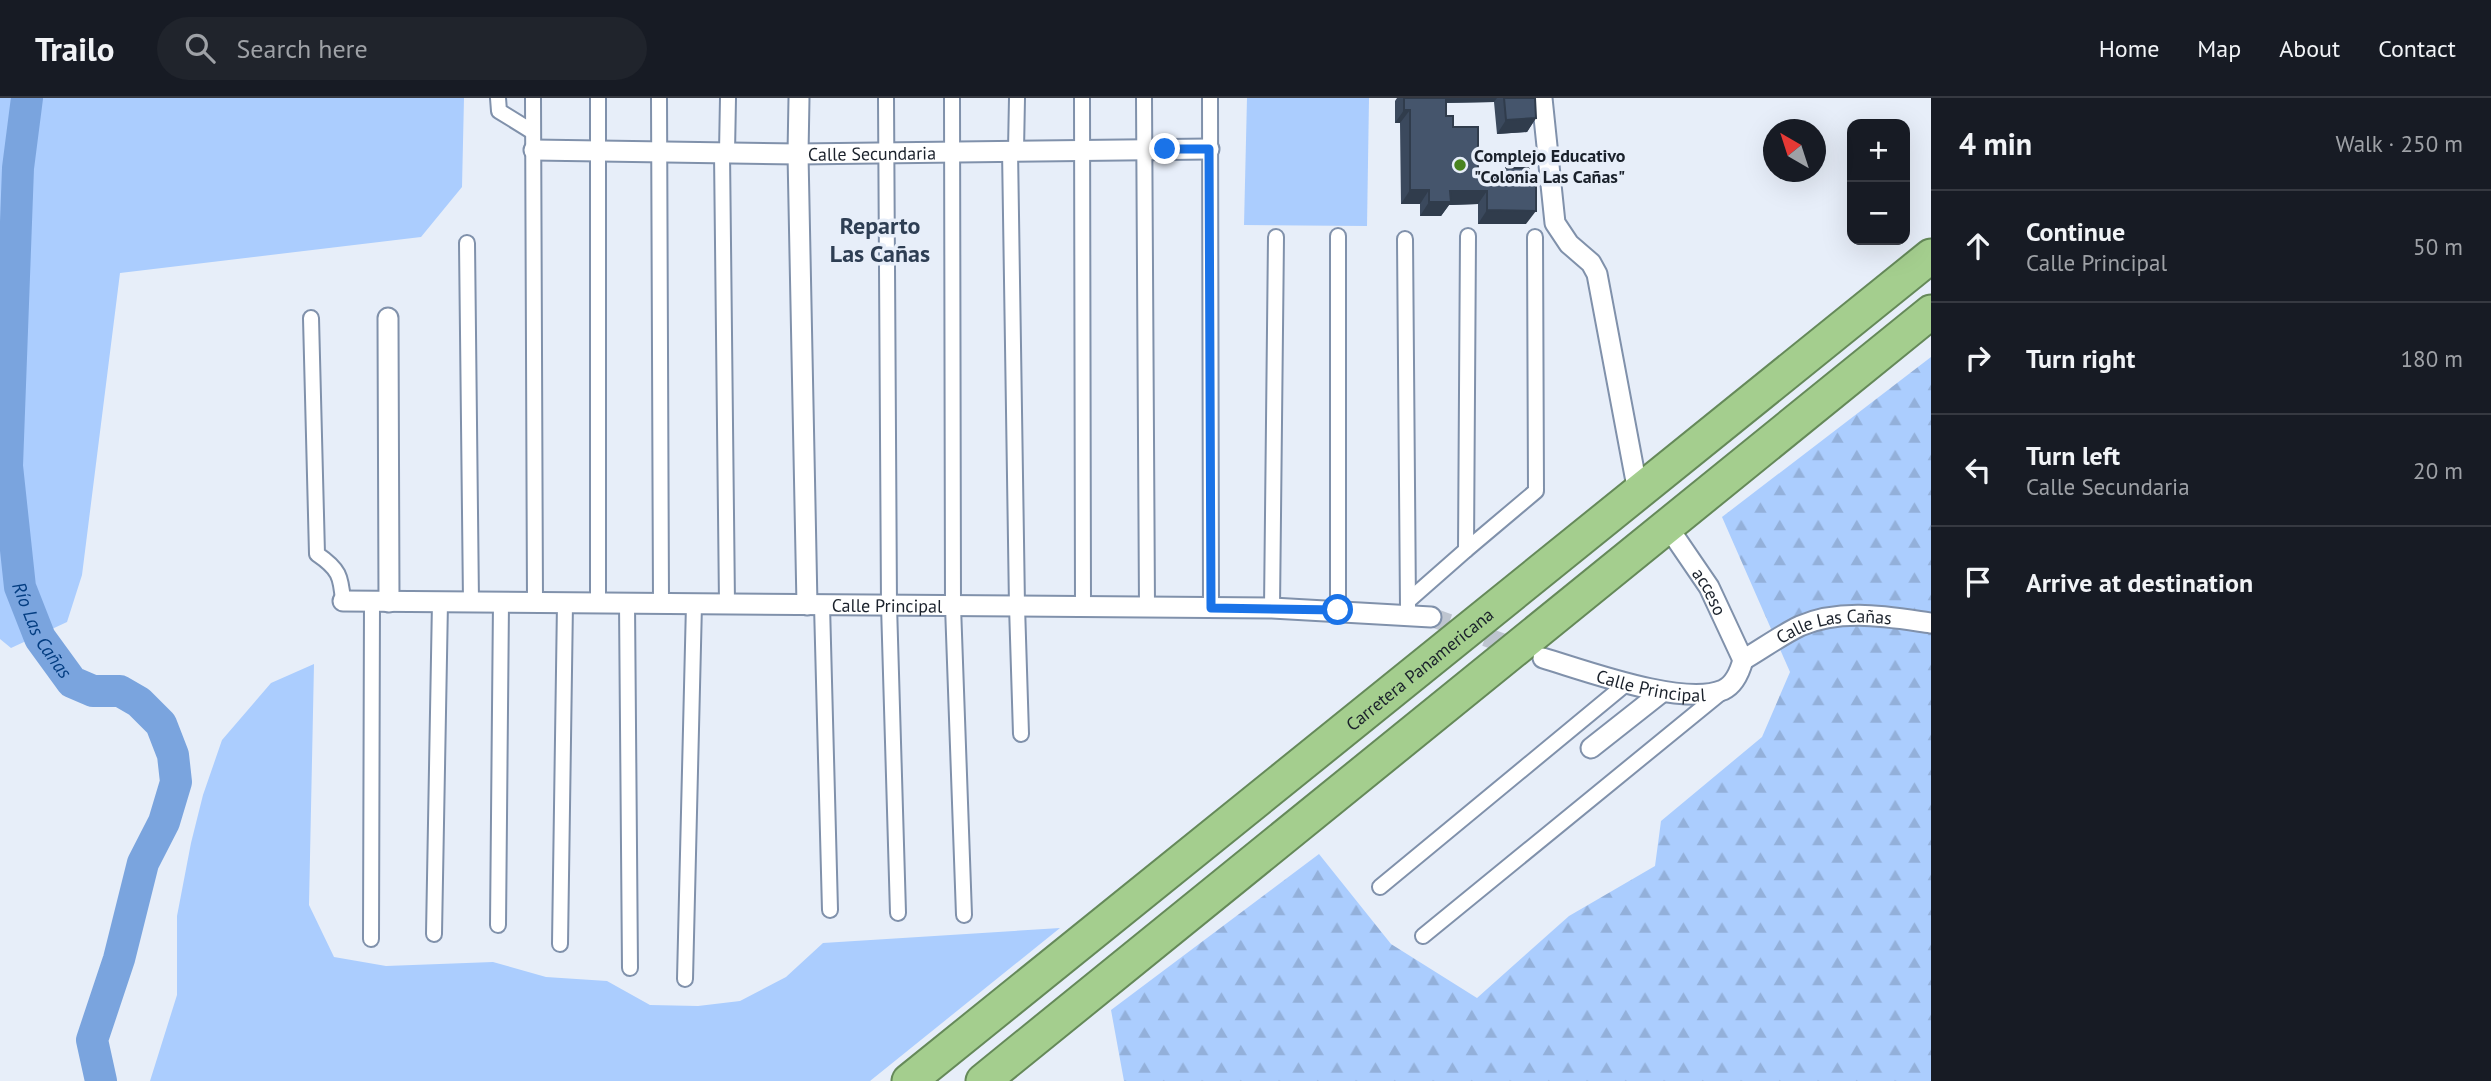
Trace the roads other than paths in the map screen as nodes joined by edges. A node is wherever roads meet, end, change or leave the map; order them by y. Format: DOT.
graph roads {
  1 [pos="498,98"];
  2 [pos="533,98"];
  3 [pos="598,98"];
  4 [pos="660,98"];
  5 [pos="728,98"];
  6 [pos="799,98"];
  7 [pos="886,98"];
  8 [pos="952,98"];
  9 [pos="1017,98"];
  10 [pos="1082,98"];
  11 [pos="1144,98"];
  12 [pos="1210,98"];
  13 [pos="1542,98"];
  14 [pos="533,141"];
  15 [pos="1143,149"];
  16 [pos="1209,149"];
  17 [pos="1013,150"];
  18 [pos="1081,150"];
  19 [pos="597,151"];
  20 [pos="951,151"];
  21 [pos="659,152"];
  22 [pos="725,152"];
  23 [pos="885,152"];
  24 [pos="798,154"];
  25 [pos="1338,236"];
  26 [pos="1468,236"];
  27 [pos="1276,237"];
  28 [pos="1535,237"];
  29 [pos="1405,239"];
  30 [pos="467,243"];
  31 [pos="1931,256"];
  32 [pos="1931,313"];
  33 [pos="310,317"];
  34 [pos="388,318"];
  35 [pos="1638,492"];
  36 [pos="1668,527"];
  37 [pos="1466,550"];
  38 [pos="343,601"];
  39 [pos="380,602"];
  40 [pos="440,602"];
  41 [pos="471,602"];
  42 [pos="501,602"];
  43 [pos="1504,602"];
  44 [pos="535,603"];
  45 [pos="565,603"];
  46 [pos="598,603"];
  47 [pos="627,603"];
  48 [pos="661,603"];
  49 [pos="694,604"];
  50 [pos="727,604"];
  51 [pos="814,605"];
  52 [pos="889,605"];
  53 [pos="953,606"];
  54 [pos="1017,606"];
  55 [pos="1083,606"];
  56 [pos="1147,607"];
  57 [pos="1211,608"];
  58 [pos="1272,608"];
  59 [pos="1408,608"];
  60 [pos="1338,610"];
  61 [pos="1431,617"];
  62 [pos="1931,623"];
  63 [pos="1539,646"];
  64 [pos="1743,660"];
  65 [pos="1627,683"];
  66 [pos="1724,690"];
  67 [pos="1662,692"];
  68 [pos="1021,734"];
  69 [pos="1591,748"];
  70 [pos="1380,887"];
  71 [pos="830,910"];
  72 [pos="898,914"];
  73 [pos="964,915"];
  74 [pos="498,925"];
  75 [pos="434,934"];
  76 [pos="1423,936"];
  77 [pos="371,939"];
  78 [pos="560,944"];
  79 [pos="630,968"];
  80 [pos="685,979"];
  81 [pos="1012,998"];
  82 [pos="1042,1033"];
  83 [pos="909,1081"];
  84 [pos="983,1081"];
  1 -- 14 [label="street"];
  2 -- 14 [label="street"];
  3 -- 19 [label="street"];
  4 -- 21 [label="street"];
  5 -- 22 [label="street"];
  6 -- 24 [label="street"];
  7 -- 23 [label="street"];
  8 -- 20 [label="street"];
  9 -- 17 [label="street"];
  10 -- 18 [label="street"];
  11 -- 15 [label="street"];
  12 -- 16 [label="street"];
  13 -- 35 [label="street"];
  14 -- 19 [label="street, Calle Secundaria"];
  14 -- 44 [label="street"];
  15 -- 16 [label="street, Calle Secundaria"];
  15 -- 18 [label="street, Calle Secundaria"];
  15 -- 56 [label="street"];
  16 -- 57 [label="street"];
  17 -- 18 [label="street, Calle Secundaria"];
  17 -- 20 [label="street, Calle Secundaria"];
  17 -- 54 [label="street"];
  18 -- 55 [label="street"];
  19 -- 21 [label="street, Calle Secundaria"];
  19 -- 46 [label="street"];
  20 -- 23 [label="street, Calle Secundaria"];
  20 -- 53 [label="street"];
  21 -- 22 [label="street, Calle Secundaria"];
  21 -- 48 [label="street"];
  22 -- 24 [label="street, Calle Secundaria"];
  22 -- 50 [label="street"];
  23 -- 24 [label="street, Calle Secundaria"];
  23 -- 52 [label="street"];
  24 -- 51 [label="street"];
  25 -- 60 [label="street"];
  26 -- 37 [label="street"];
  27 -- 58 [label="street"];
  28 -- 37 [label="street"];
  29 -- 59 [label="street"];
  30 -- 41 [label="street"];
  31 -- 35 [label="highway, Carretera Panamericana"];
  32 -- 36 [label="highway"];
  33 -- 38 [label="street"];
  34 -- 39 [label="street"];
  35 -- 43 [label="highway, Carretera Panamericana"];
  36 -- 63 [label="highway"];
  36 -- 64 [label="street, acceso"];
  37 -- 59 [label="street"];
  38 -- 39 [label="street, Calle Principal"];
  39 -- 40 [label="street, Calle Principal"];
  39 -- 77 [label="street"];
  40 -- 41 [label="street, Calle Principal"];
  40 -- 75 [label="street"];
  41 -- 42 [label="street, Calle Principal"];
  42 -- 44 [label="street, Calle Principal"];
  42 -- 74 [label="street"];
  43 -- 63 [label="highway"];
  43 -- 81 [label="highway, Carretera Panamericana"];
  44 -- 45 [label="street, Calle Principal"];
  45 -- 46 [label="street, Calle Principal"];
  45 -- 78 [label="street"];
  46 -- 47 [label="street, Calle Principal"];
  47 -- 48 [label="street, Calle Principal"];
  47 -- 79 [label="street"];
  48 -- 49 [label="street, Calle Principal"];
  49 -- 50 [label="street, Calle Principal"];
  49 -- 80 [label="street"];
  50 -- 51 [label="street, Calle Principal"];
  51 -- 52 [label="street, Calle Principal"];
  51 -- 71 [label="street"];
  52 -- 53 [label="street, Calle Principal"];
  52 -- 72 [label="street"];
  53 -- 54 [label="street, Calle Principal"];
  53 -- 73 [label="street"];
  54 -- 55 [label="street, Calle Principal"];
  54 -- 68 [label="street"];
  55 -- 56 [label="street, Calle Principal"];
  56 -- 57 [label="street, Calle Principal"];
  57 -- 58 [label="street, Calle Principal"];
  58 -- 60 [label="street, Calle Principal"];
  59 -- 60 [label="street, Calle Principal"];
  59 -- 61 [label="street, Calle Principal"];
  62 -- 64 [label="street, Calle Las Cañas"];
  63 -- 65 [label="street, Calle Principal"];
  63 -- 82 [label="highway"];
  64 -- 66 [label="street, Calle Principal"];
  65 -- 67 [label="street, Calle Principal"];
  65 -- 70 [label="street"];
  66 -- 67 [label="street, Calle Principal"];
  66 -- 76 [label="street"];
  67 -- 69 [label="street"];
  81 -- 82 [label="highway"];
  81 -- 83 [label="highway, Carretera Panamericana"];
  82 -- 84 [label="highway"];
}
